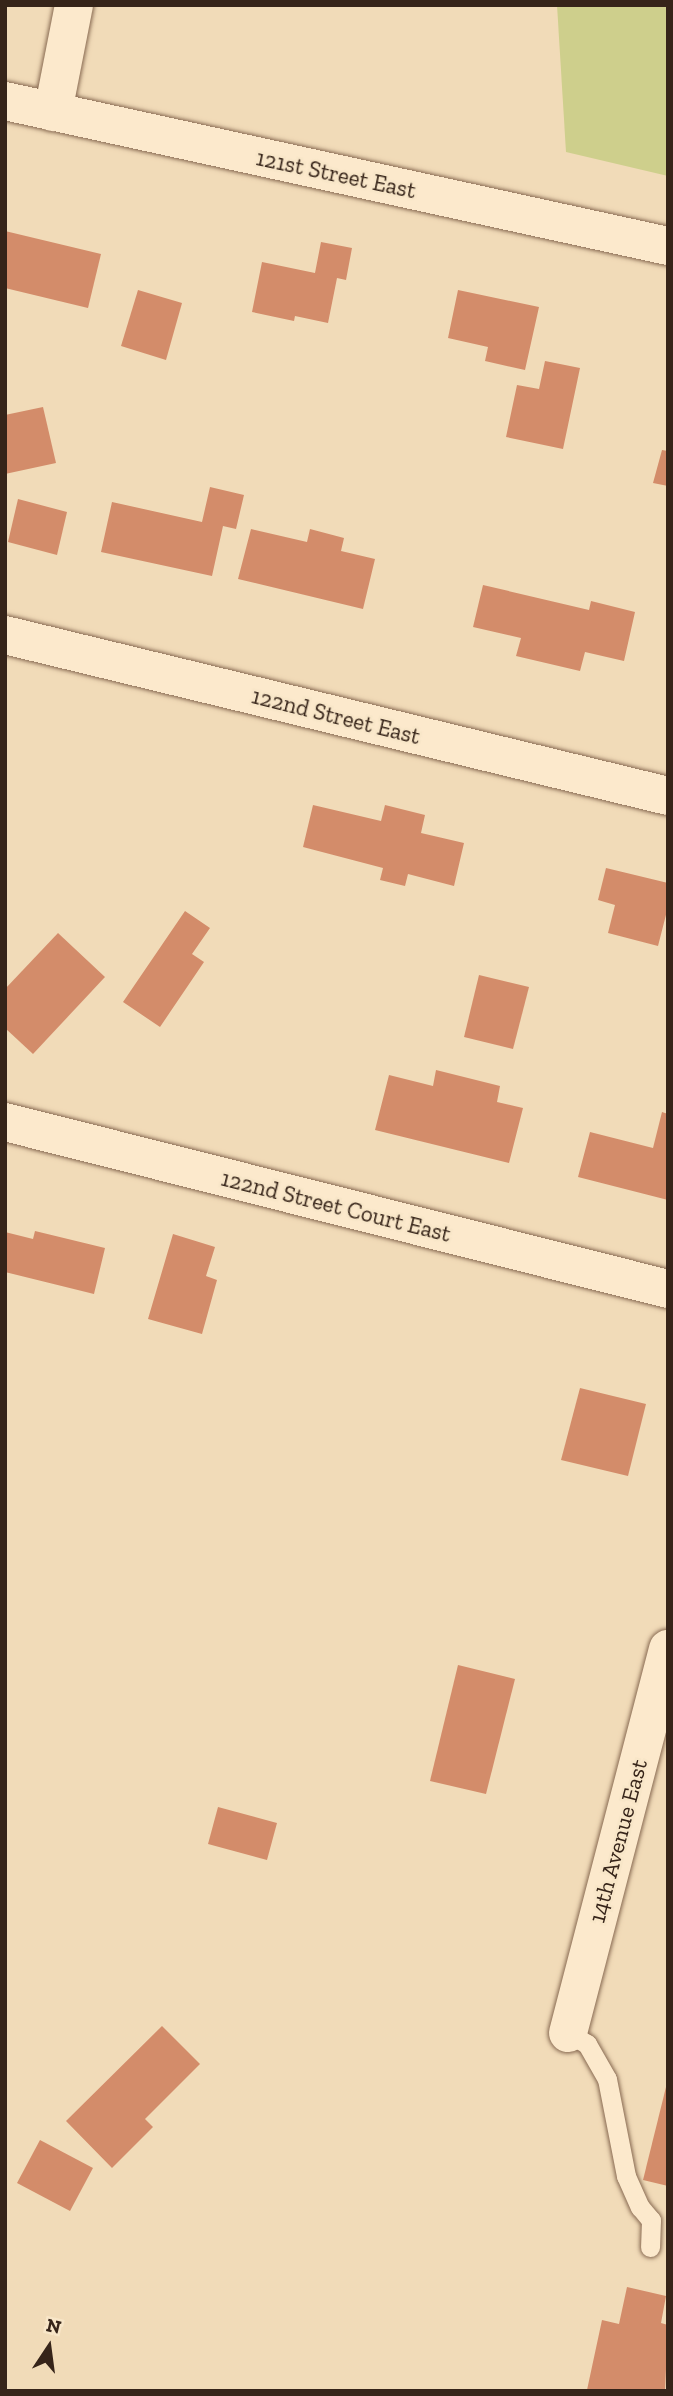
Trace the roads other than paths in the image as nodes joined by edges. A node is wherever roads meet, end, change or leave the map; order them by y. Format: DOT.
graph roads {
  1 [pos="74,5"];
  2 [pos="5,102"];
  3 [pos="53,112"];
  4 [pos="668,246"];
  5 [pos="5,635"];
  6 [pos="668,796"];
  7 [pos="5,1122"];
  8 [pos="668,1289"];
  9 [pos="668,1649"];
  10 [pos="568,2033"];
  11 [pos="650,2247"];
  1 -- 3 [label="street"];
  2 -- 3 [label="street, 121st Street East"];
  3 -- 4 [label="street, 121st Street East"];
  5 -- 6 [label="street, 122nd Street East"];
  7 -- 8 [label="street, 122nd Street Court East"];
  9 -- 10 [label="street, 14th Avenue East"];
  10 -- 11 [label="lane"];
}
